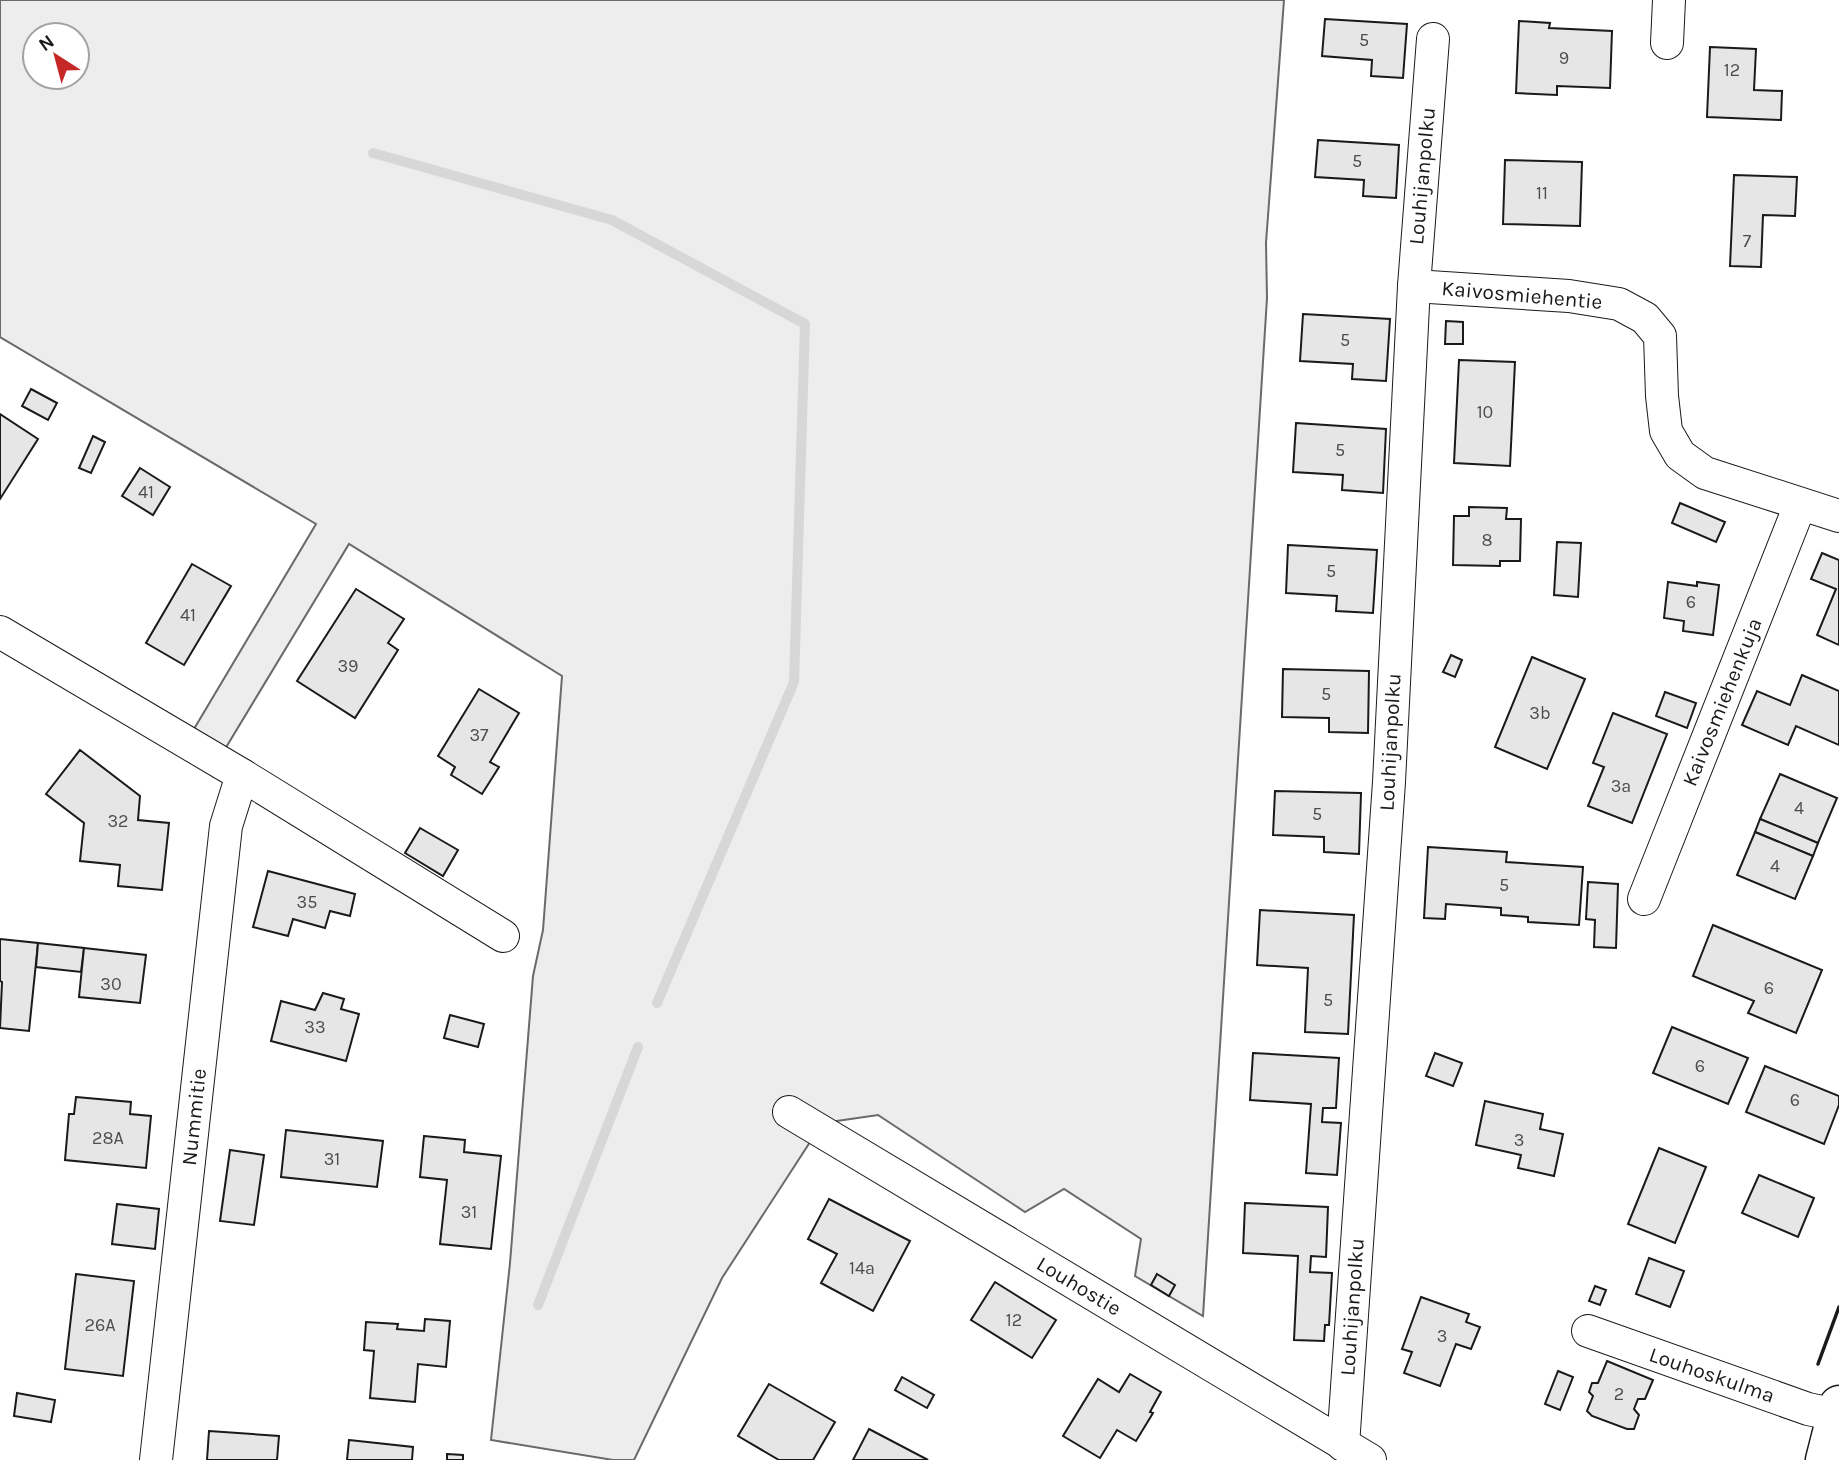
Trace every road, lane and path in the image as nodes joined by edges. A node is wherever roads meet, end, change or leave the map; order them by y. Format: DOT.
graph roads {
  1 [pos="1669,0"];
  2 [pos="1433,38"];
  3 [pos="1667,43"];
  4 [pos="1413,286"];
  5 [pos="1800,505"];
  6 [pos="1839,516"];
  7 [pos="0,632"];
  8 [pos="242,775"];
  9 [pos="1644,899"];
  10 [pos="502,936"];
  11 [pos="789,1112"];
  12 [pos="1588,1331"];
  13 [pos="1837,1410"];
  14 [pos="1356,1452"];
  15 [pos="156,1460"];
  16 [pos="1825,1460"];
  1 -- 3 [label="street"];
  2 -- 4 [label="street, Louhijanpolku"];
  4 -- 5 [label="street, Kaivosmiehentie"];
  4 -- 14 [label="street, Louhijanpolku"];
  5 -- 6 [label="street, Kaivosmiehentie"];
  5 -- 9 [label="street, Kaivosmiehenkuja"];
  7 -- 8 [label="street"];
  8 -- 10 [label="street"];
  8 -- 15 [label="street, Nummitie"];
  11 -- 14 [label="street, Louhostie"];
  12 -- 13 [label="street, Louhoskulma"];
  13 -- 16 [label="main road"];
}
